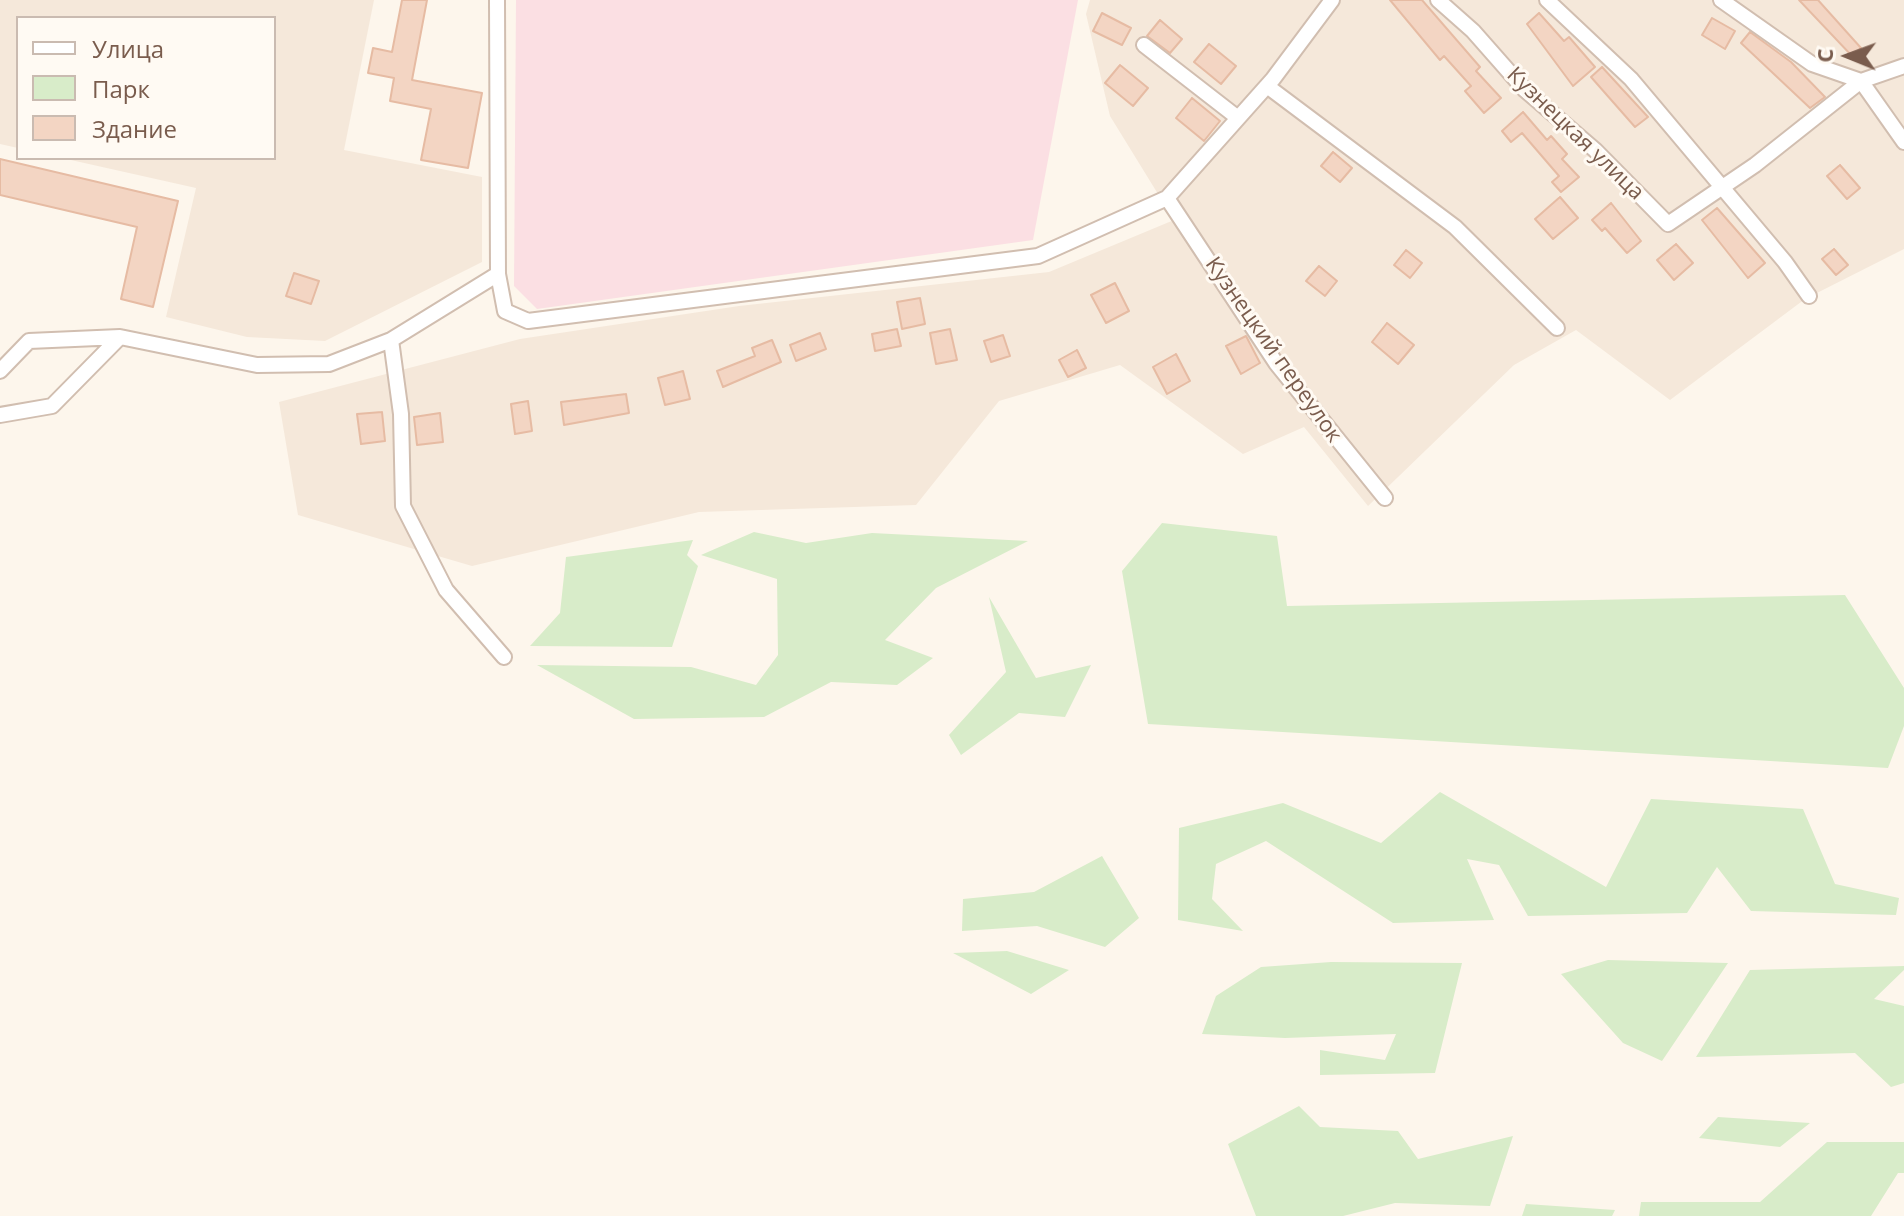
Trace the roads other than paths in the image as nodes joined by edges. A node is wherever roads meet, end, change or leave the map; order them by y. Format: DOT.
graph roads {
  1 [pos="497,0"];
  2 [pos="1332,0"];
  3 [pos="1438,0"];
  4 [pos="1547,0"];
  5 [pos="1721,0"];
  6 [pos="1144,45"];
  7 [pos="1904,66"];
  8 [pos="1861,81"];
  9 [pos="1267,86"];
  10 [pos="1238,118"];
  11 [pos="1904,142"];
  12 [pos="1719,187"];
  13 [pos="1167,198"];
  14 [pos="498,274"];
  15 [pos="1809,296"];
  16 [pos="1557,328"];
  17 [pos="120,337"];
  18 [pos="391,340"];
  19 [pos="0,371"];
  20 [pos="0,415"];
  21 [pos="1385,498"];
  22 [pos="504,657"];
  1 -- 14 [label="street"];
  2 -- 9 [label="street"];
  3 -- 12 [label="street, Кузнецкая улица"];
  4 -- 12 [label="street"];
  5 -- 8 [label="street"];
  6 -- 10 [label="street"];
  7 -- 8 [label="street"];
  8 -- 11 [label="street"];
  8 -- 12 [label="street"];
  9 -- 10 [label="street"];
  9 -- 16 [label="street"];
  10 -- 13 [label="street"];
  12 -- 15 [label="street"];
  13 -- 14 [label="street"];
  13 -- 21 [label="street, Кузнецкий переулок"];
  14 -- 18 [label="street"];
  17 -- 18 [label="street"];
  17 -- 19 [label="street"];
  17 -- 20 [label="street"];
  18 -- 22 [label="street"];
}
